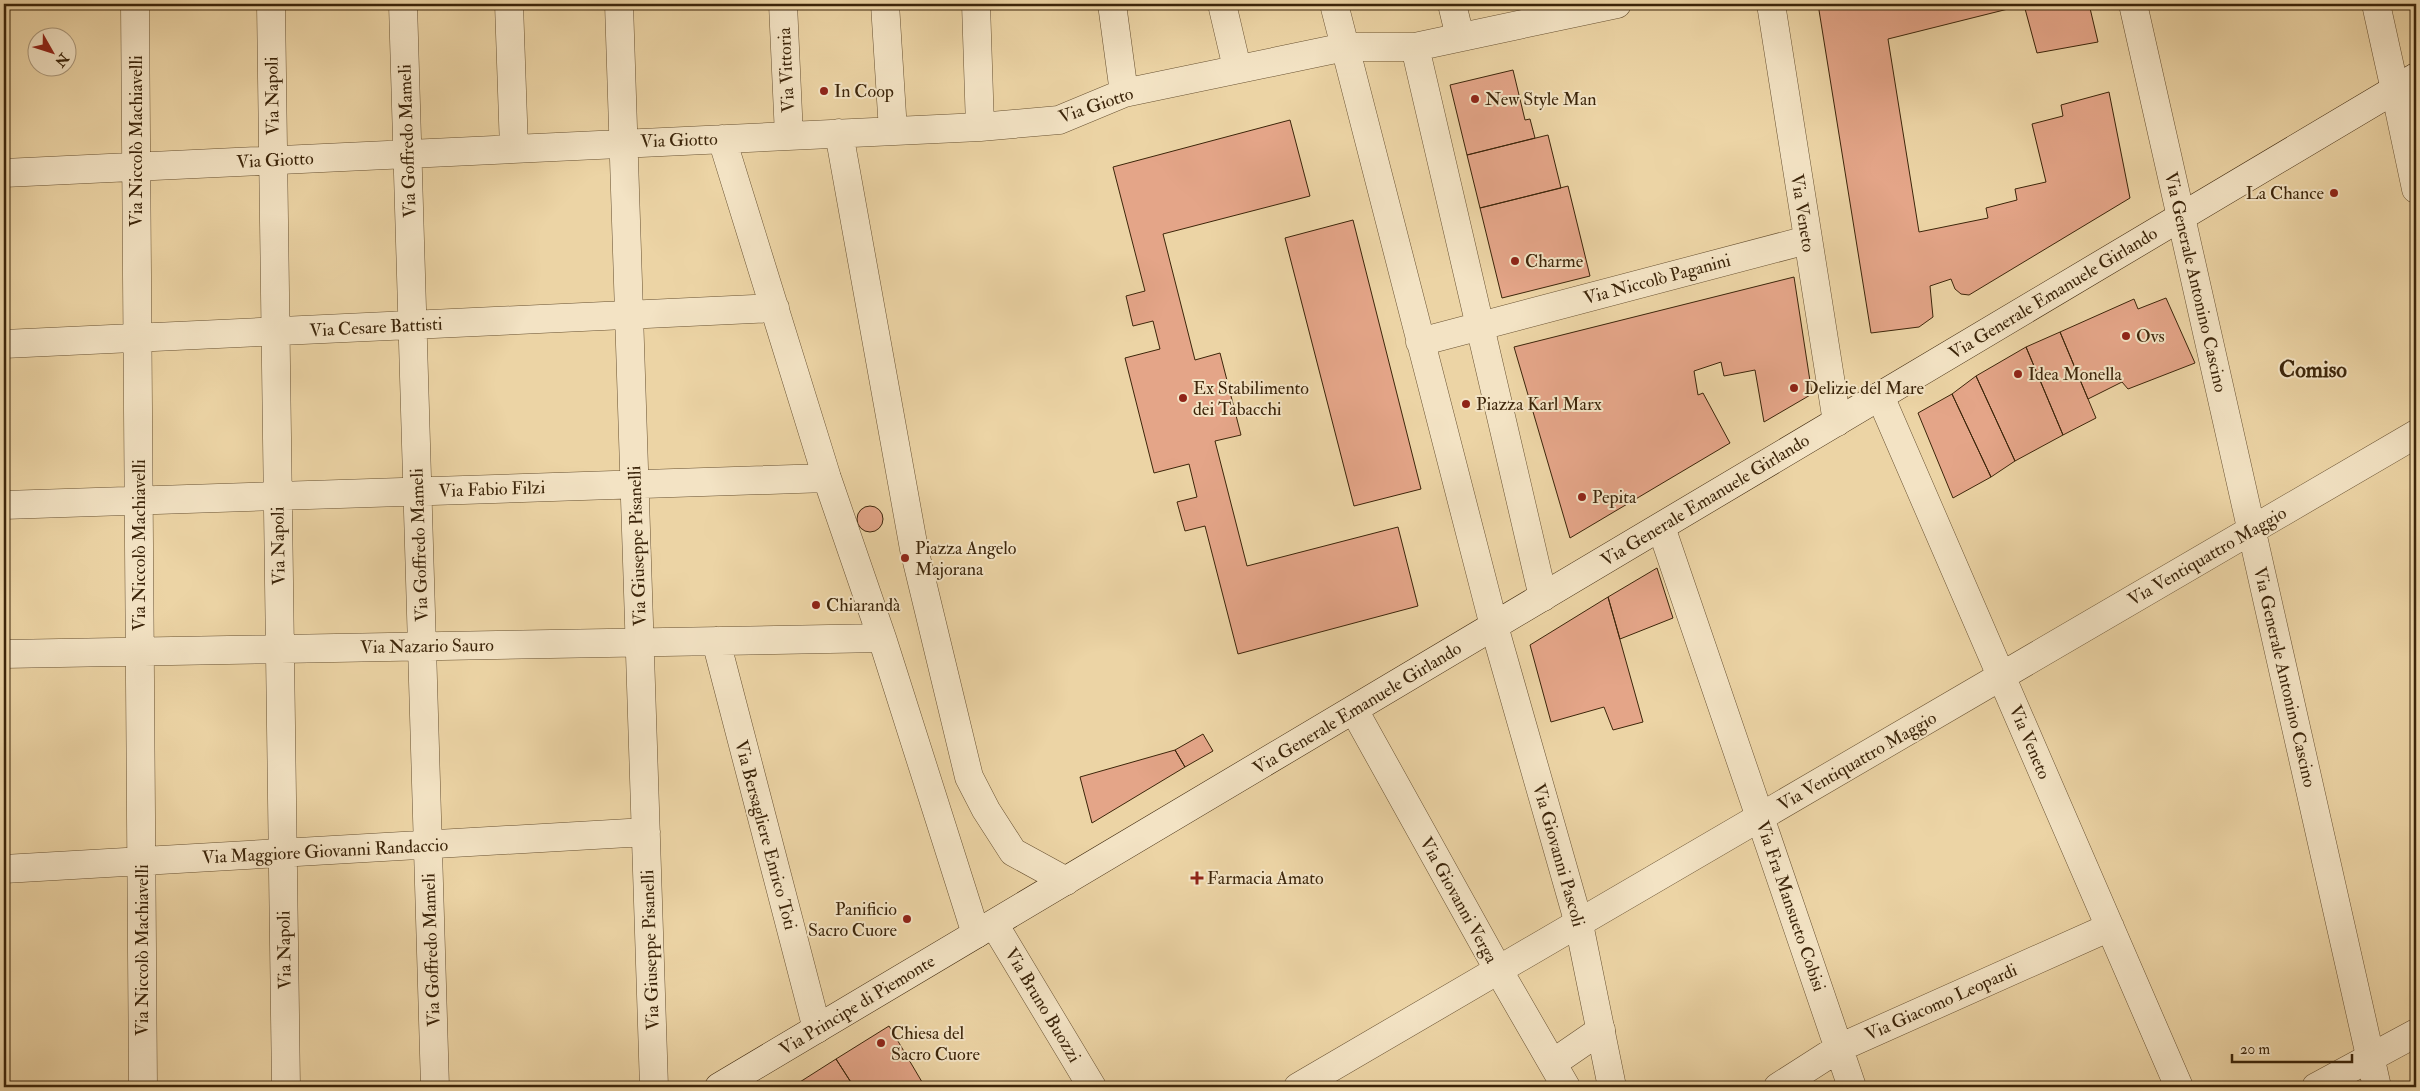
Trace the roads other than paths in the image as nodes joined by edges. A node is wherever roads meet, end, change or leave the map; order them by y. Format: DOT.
graph roads {
  1 [pos="135,4"];
  2 [pos="271,4"];
  3 [pos="403,4"];
  4 [pos="509,4"];
  5 [pos="619,4"];
  6 [pos="782,4"];
  7 [pos="885,4"];
  8 [pos="976,4"];
  9 [pos="1112,4"];
  10 [pos="1222,4"];
  11 [pos="1334,4"];
  12 [pos="1452,4"];
  13 [pos="1617,4"];
  14 [pos="1771,4"];
  15 [pos="2133,4"];
  16 [pos="2376,4"];
  17 [pos="1460,37"];
  18 [pos="1344,47"];
  19 [pos="1415,48"];
  20 [pos="1237,68"];
  21 [pos="2405,84"];
  22 [pos="1124,93"];
  23 [pos="980,127"];
  24 [pos="893,131"];
  25 [pos="839,133"];
  26 [pos="789,136"];
  27 [pos="722,139"];
  28 [pos="624,143"];
  29 [pos="514,149"];
  30 [pos="408,154"];
  31 [pos="273,160"];
  32 [pos="136,167"];
  33 [pos="4,173"];
  34 [pos="2416,189"];
  35 [pos="2180,217"];
  36 [pos="1807,240"];
  37 [pos="762,309"];
  38 [pos="629,315"];
  39 [pos="412,325"];
  40 [pos="1479,327"];
  41 [pos="275,332"];
  42 [pos="138,338"];
  43 [pos="1420,342"];
  44 [pos="4,344"];
  45 [pos="1880,396"];
  46 [pos="1837,422"];
  47 [pos="2416,434"];
  48 [pos="814,479"];
  49 [pos="635,484"];
  50 [pos="418,492"];
  51 [pos="278,496"];
  52 [pos="139,501"];
  53 [pos="4,505"];
  54 [pos="1661,527"];
  55 [pos="2252,530"];
  56 [pos="1543,597"];
  57 [pos="1494,626"];
  58 [pos="882,638"];
  59 [pos="716,641"];
  60 [pos="640,642"];
  61 [pos="422,646"];
  62 [pos="280,649"];
  63 [pos="140,652"];
  64 [pos="4,654"];
  65 [pos="2002,677"];
  66 [pos="1354,710"];
  67 [pos="1761,817"];
  68 [pos="646,832"];
  69 [pos="428,845"];
  70 [pos="283,853"];
  71 [pos="141,861"];
  72 [pos="4,869"];
  73 [pos="1066,881"];
  74 [pos="1579,924"];
  75 [pos="2110,927"];
  76 [pos="985,929"];
  77 [pos="1499,971"];
  78 [pos="817,1029"];
  79 [pos="1601,1030"];
  80 [pos="2416,1033"];
  81 [pos="1839,1048"];
  82 [pos="2371,1057"];
  83 [pos="1553,1063"];
  84 [pos="143,1087"];
  85 [pos="286,1087"];
  86 [pos="435,1087"];
  87 [pos="654,1087"];
  88 [pos="719,1087"];
  89 [pos="1092,1087"];
  90 [pos="1298,1087"];
  91 [pos="1566,1087"];
  92 [pos="1612,1087"];
  93 [pos="1778,1087"];
  94 [pos="1852,1087"];
  95 [pos="2179,1087"];
  96 [pos="2316,1087"];
  97 [pos="2377,1087"];
  1 -- 32 [label="street, Via Niccolò Machiavelli"];
  2 -- 31 [label="street, Via Napoli"];
  3 -- 30 [label="street, Via Goffredo Mameli"];
  4 -- 29 [label="street"];
  5 -- 28 [label="street, Via Giuseppe Pisanelli"];
  6 -- 26 [label="street, Via Vittoria"];
  7 -- 24 [label="street"];
  8 -- 23 [label="street"];
  9 -- 22 [label="street"];
  10 -- 20 [label="street"];
  11 -- 18 [label="street, Via Giovanni Pascoli"];
  12 -- 17 [label="street"];
  13 -- 17 [label="street, Via Giotto"];
  14 -- 36 [label="street, Via Veneto"];
  15 -- 35 [label="street, Via Generale Antonino Cascino"];
  16 -- 21 [label="street"];
  17 -- 19 [label="street, Via Giotto"];
  18 -- 19 [label="street, Via Giotto"];
  18 -- 20 [label="street, Via Giotto"];
  18 -- 43 [label="street, Via Giovanni Pascoli"];
  19 -- 40 [label="street"];
  20 -- 22 [label="street, Via Giotto"];
  21 -- 34 [label="street"];
  21 -- 35 [label="street, Via Generale Emanuele Girlando"];
  22 -- 23 [label="street, Via Giotto"];
  23 -- 24 [label="street, Via Giotto"];
  24 -- 25 [label="street, Via Giotto"];
  25 -- 26 [label="street, Via Giotto"];
  25 -- 73 [label="street"];
  26 -- 27 [label="street, Via Giotto"];
  27 -- 28 [label="street, Via Giotto"];
  27 -- 37 [label="street, Via Bruno Buozzi"];
  28 -- 29 [label="street, Via Giotto"];
  28 -- 38 [label="street, Via Giuseppe Pisanelli"];
  29 -- 30 [label="street, Via Giotto"];
  30 -- 31 [label="street, Via Giotto"];
  30 -- 39 [label="street, Via Goffredo Mameli"];
  31 -- 32 [label="street, Via Giotto"];
  31 -- 41 [label="street, Via Napoli"];
  32 -- 33 [label="street, Via Giotto"];
  32 -- 42 [label="street, Via Niccolò Machiavelli"];
  35 -- 45 [label="street, Via Generale Emanuele Girlando"];
  35 -- 55 [label="street, Via Generale Antonino Cascino"];
  36 -- 40 [label="street, Via Niccolò Paganini"];
  36 -- 46 [label="street, Via Veneto"];
  37 -- 38 [label="street, Via Cesare Battisti"];
  37 -- 48 [label="street, Via Bruno Buozzi"];
  38 -- 39 [label="street, Via Cesare Battisti"];
  38 -- 49 [label="street, Via Giuseppe Pisanelli"];
  39 -- 41 [label="street, Via Cesare Battisti"];
  39 -- 50 [label="street, Via Goffredo Mameli"];
  40 -- 43 [label="street, Via Niccolò Paganini"];
  40 -- 56 [label="street"];
  41 -- 42 [label="street, Via Cesare Battisti"];
  41 -- 51 [label="street, Via Napoli"];
  42 -- 44 [label="street, Via Cesare Battisti"];
  42 -- 52 [label="street, Via Niccolò Machiavelli"];
  43 -- 57 [label="street, Via Giovanni Pascoli"];
  45 -- 46 [label="street, Via Generale Emanuele Girlando"];
  45 -- 65 [label="street, Via Veneto"];
  46 -- 54 [label="street, Via Generale Emanuele Girlando"];
  47 -- 55 [label="street, Via Ventiquattro Maggio"];
  48 -- 49 [label="street, Via Fabio Filzi"];
  48 -- 58 [label="street, Via Bruno Buozzi"];
  49 -- 50 [label="street, Via Fabio Filzi"];
  49 -- 60 [label="street, Via Giuseppe Pisanelli"];
  50 -- 51 [label="street, Via Fabio Filzi"];
  50 -- 61 [label="street, Via Goffredo Mameli"];
  51 -- 52 [label="street, Via Fabio Filzi"];
  51 -- 62 [label="street, Via Napoli"];
  52 -- 53 [label="street, Via Fabio Filzi"];
  52 -- 63 [label="street, Via Niccolò Machiavelli"];
  54 -- 56 [label="street, Via Generale Emanuele Girlando"];
  54 -- 67 [label="street, Via Fra Mansueto Cobisi"];
  55 -- 65 [label="street, Via Ventiquattro Maggio"];
  55 -- 82 [label="street, Via Generale Antonino Cascino"];
  56 -- 57 [label="street, Via Generale Emanuele Girlando"];
  57 -- 66 [label="street, Via Generale Emanuele Girlando"];
  57 -- 74 [label="street, Via Giovanni Pascoli"];
  58 -- 59 [label="street, Via Nazario Sauro"];
  58 -- 76 [label="street, Via Bruno Buozzi"];
  59 -- 60 [label="street, Via Nazario Sauro"];
  59 -- 78 [label="street, Via Bersagliere Enrico Toti"];
  60 -- 61 [label="street, Via Nazario Sauro"];
  60 -- 68 [label="street, Via Giuseppe Pisanelli"];
  61 -- 62 [label="street, Via Nazario Sauro"];
  61 -- 69 [label="street, Via Goffredo Mameli"];
  62 -- 63 [label="street, Via Nazario Sauro"];
  62 -- 70 [label="street, Via Napoli"];
  63 -- 64 [label="street, Via Nazario Sauro"];
  63 -- 71 [label="street, Via Niccolò Machiavelli"];
  65 -- 67 [label="street, Via Ventiquattro Maggio"];
  65 -- 75 [label="street, Via Veneto"];
  66 -- 73 [label="street, Via Generale Emanuele Girlando"];
  66 -- 77 [label="street, Via Giovanni Verga"];
  67 -- 74 [label="street, Via Ventiquattro Maggio"];
  67 -- 81 [label="street, Via Fra Mansueto Cobisi"];
  68 -- 69 [label="street, Via Maggiore Giovanni Randaccio"];
  68 -- 87 [label="street, Via Giuseppe Pisanelli"];
  69 -- 70 [label="street, Via Maggiore Giovanni Randaccio"];
  69 -- 86 [label="street, Via Goffredo Mameli"];
  70 -- 71 [label="street, Via Maggiore Giovanni Randaccio"];
  70 -- 85 [label="street, Via Napoli"];
  71 -- 72 [label="street, Via Maggiore Giovanni Randaccio"];
  71 -- 84 [label="street, Via Niccolò Machiavelli"];
  73 -- 76 [label="street, Via Generale Emanuele Girlando"];
  74 -- 77 [label="street, Via Ventiquattro Maggio"];
  74 -- 79 [label="street, Via Giovanni Pascoli"];
  75 -- 81 [label="street, Via Giacomo Leopardi"];
  75 -- 95 [label="street, Via Veneto"];
  76 -- 78 [label="street, Via Principe di Piemonte"];
  76 -- 89 [label="street, Via Bruno Buozzi"];
  77 -- 83 [label="street, Via Giovanni Verga"];
  77 -- 90 [label="street, Via Ventiquattro Maggio"];
  78 -- 88 [label="street, Via Principe di Piemonte"];
  79 -- 83 [label="street"];
  79 -- 92 [label="street, Via Giovanni Pascoli"];
  80 -- 82 [label="street"];
  81 -- 93 [label="street, Via Giacomo Leopardi"];
  81 -- 94 [label="street, Via Fra Mansueto Cobisi"];
  82 -- 96 [label="street"];
  82 -- 97 [label="street, Via Generale Antonino Cascino"];
  83 -- 91 [label="street, Via Giovanni Verga"];
}
